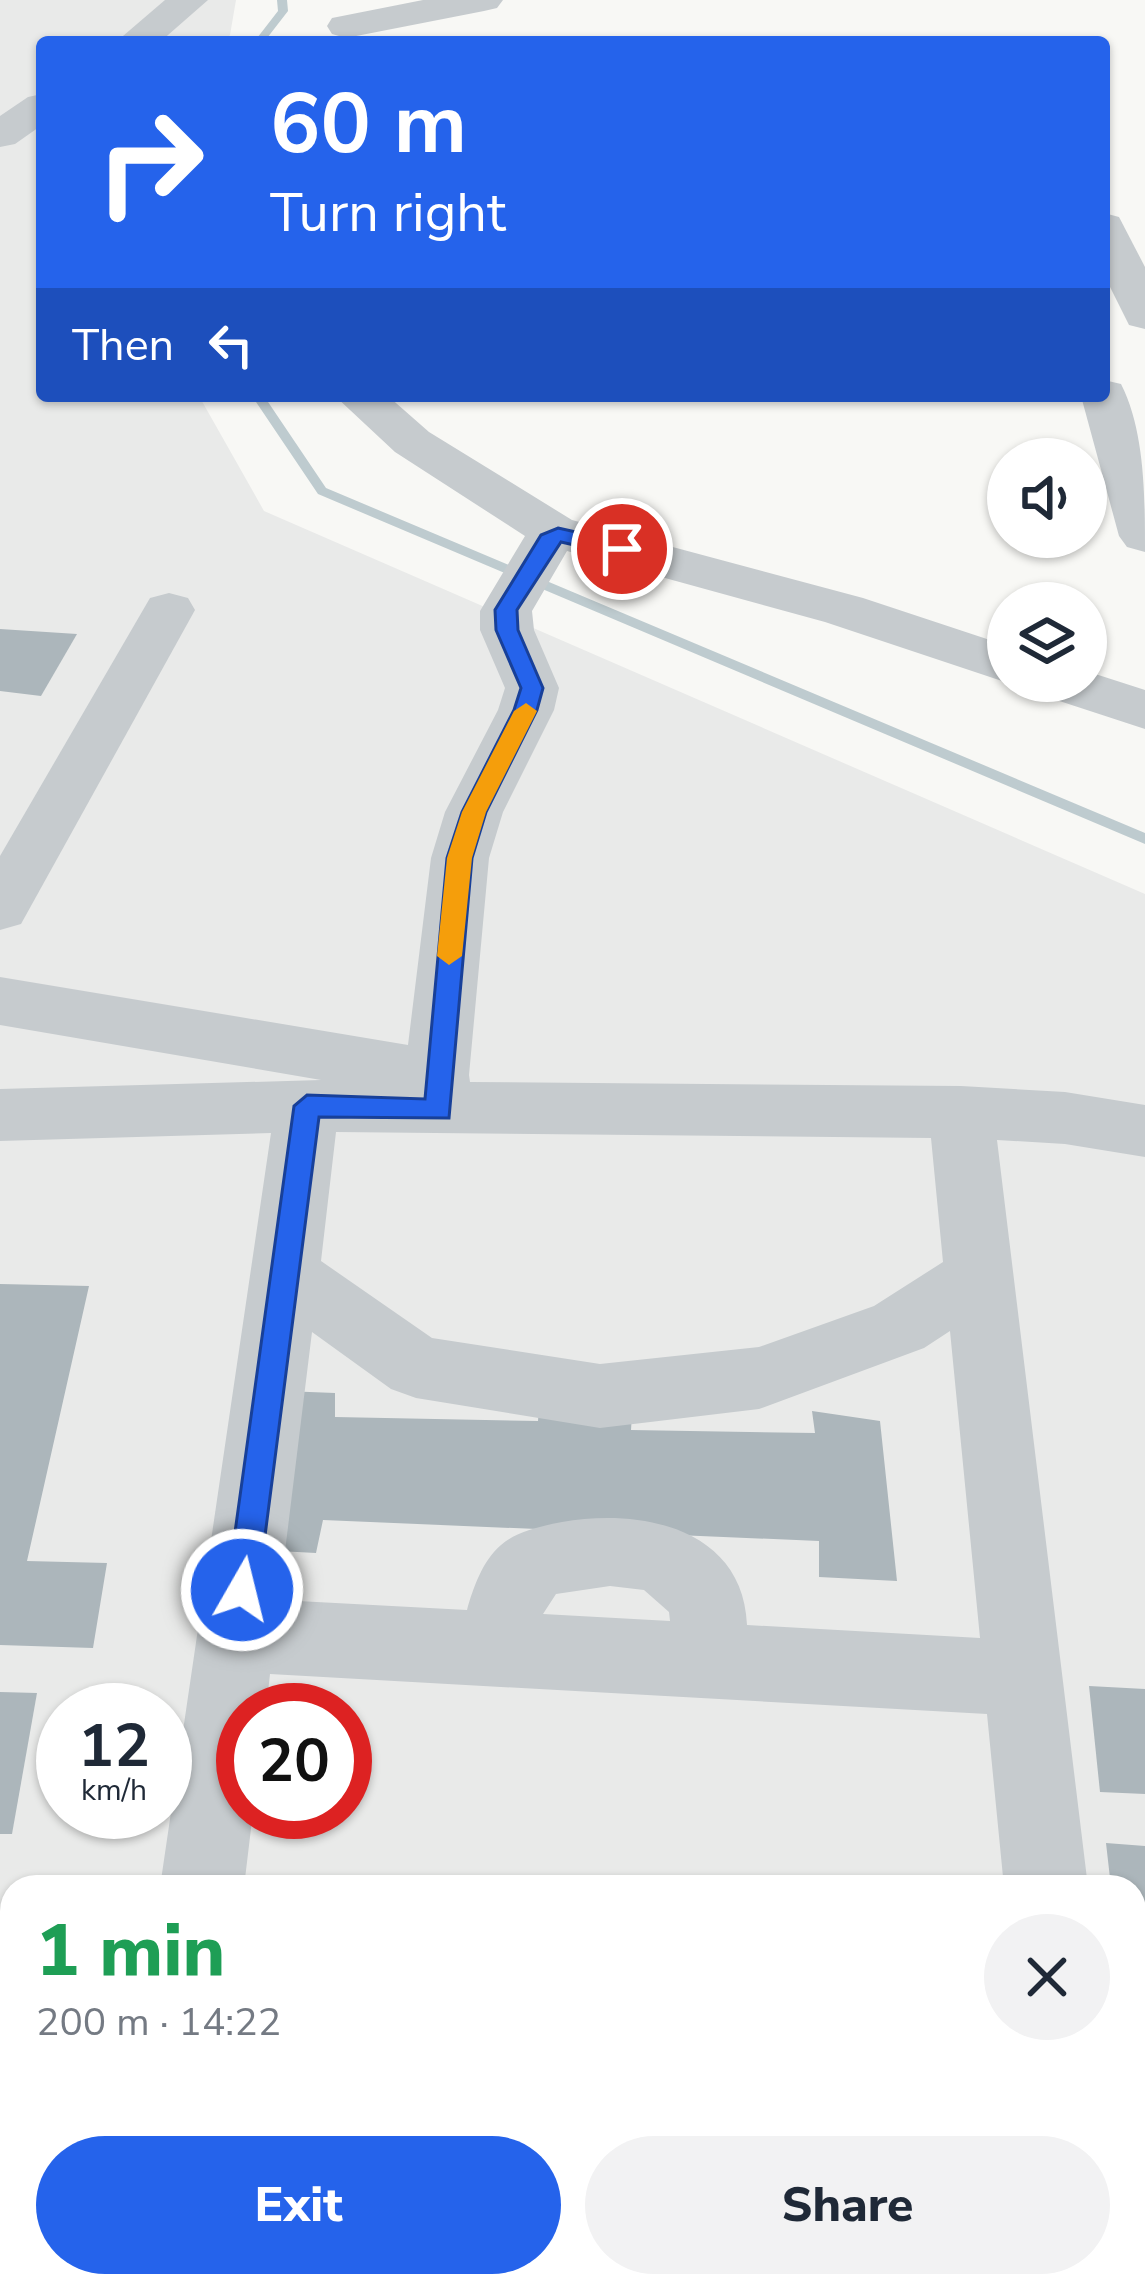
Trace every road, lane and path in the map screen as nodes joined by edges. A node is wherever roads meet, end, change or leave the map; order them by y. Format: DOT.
graph roads {
  1 [pos="189,0"];
  2 [pos="484,0"];
  3 [pos="340,23"];
  4 [pos="144,36"];
  5 [pos="36,110"];
  6 [pos="0,135"];
  7 [pos="1110,239"];
  8 [pos="1145,315"];
  9 [pos="1145,369"];
  10 [pos="1110,370"];
  11 [pos="366,402"];
  12 [pos="1106,402"];
  13 [pos="1145,536"];
  14 [pos="537,561"];
  15 [pos="169,610"];
  16 [pos="987,658"];
  17 [pos="1107,697"];
  18 [pos="1145,710"];
  19 [pos="0,908"];
  20 [pos="0,1001"];
  21 [pos="438,1093"];
  22 [pos="307,1106"];
  23 [pos="961,1112"];
  24 [pos="0,1115"];
  25 [pos="1145,1131"];
  26 [pos="285,1274"];
  27 [pos="979,1275"];
  28 [pos="236,1635"];
  29 [pos="501,1650"];
  30 [pos="705,1661"];
  31 [pos="1023,1678"];
  32 [pos="204,1875"];
  33 [pos="1045,1875"];
  1 -- 4 [label="street"];
  2 -- 3 [label="street"];
  5 -- 6 [label="street"];
  7 -- 8 [label="street"];
  9 -- 10 [label="street"];
  11 -- 14 [label="street"];
  12 -- 13 [label="street"];
  14 -- 16 [label="street"];
  14 -- 21 [label="street"];
  15 -- 19 [label="street"];
  17 -- 18 [label="street"];
  20 -- 21 [label="street"];
  21 -- 22 [label="street"];
  21 -- 23 [label="street"];
  22 -- 24 [label="street"];
  22 -- 26 [label="street"];
  23 -- 25 [label="street"];
  23 -- 27 [label="street"];
  26 -- 27 [label="street"];
  26 -- 28 [label="street"];
  27 -- 31 [label="street"];
  28 -- 29 [label="street"];
  28 -- 32 [label="street"];
  29 -- 30 [label="street"];
  29 -- 30 [label="street"];
  30 -- 31 [label="street"];
  31 -- 33 [label="street"];
}
